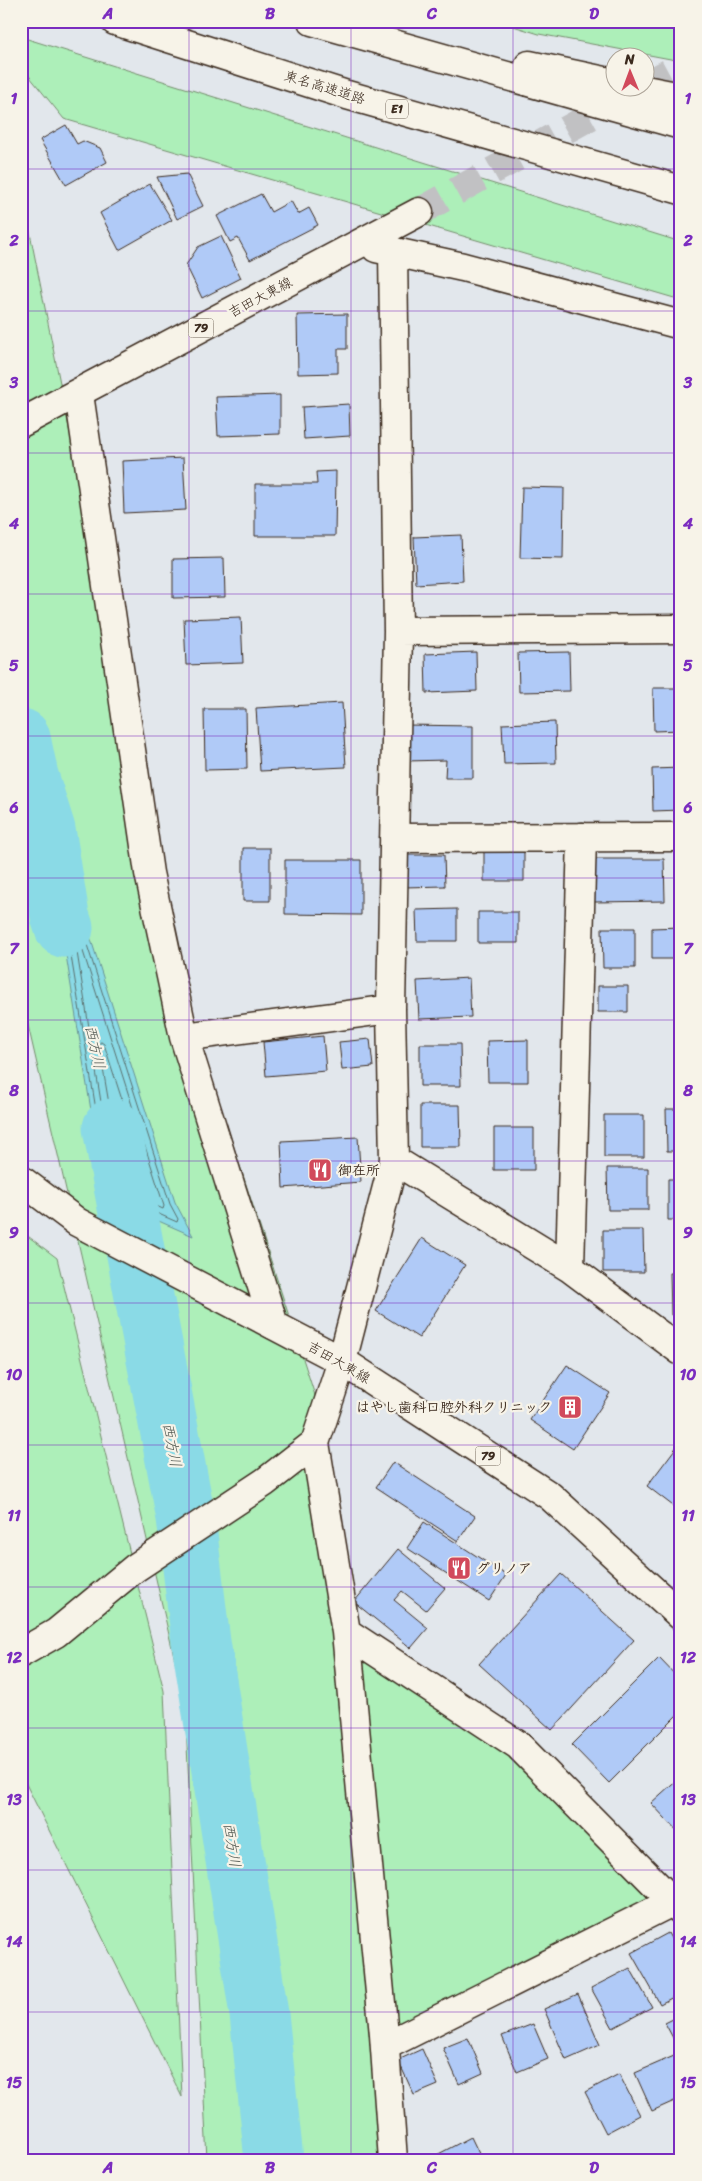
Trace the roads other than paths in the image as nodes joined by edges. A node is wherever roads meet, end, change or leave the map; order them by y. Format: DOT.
graph roads {
  1 [pos="115,21"];
  2 [pos="312,21"];
  3 [pos="328,21"];
  4 [pos="604,81"];
  5 [pos="654,92"];
  6 [pos="681,97"];
  7 [pos="681,125"];
  8 [pos="681,190"];
  9 [pos="419,212"];
  10 [pos="358,244"];
  11 [pos="393,251"];
  12 [pos="681,325"];
  13 [pos="79,394"];
  14 [pos="33,417"];
  15 [pos="681,629"];
  16 [pos="398,631"];
  17 [pos="582,837"];
  18 [pos="681,837"];
  19 [pos="394,838"];
  20 [pos="391,1009"];
  21 [pos="184,1037"];
  22 [pos="394,1160"];
  23 [pos="21,1180"];
  24 [pos="570,1268"];
  25 [pos="274,1325"];
  26 [pos="681,1351"];
  27 [pos="342,1361"];
  28 [pos="315,1443"];
  29 [pos="681,1616"];
  30 [pos="346,1632"];
  31 [pos="21,1653"];
  32 [pos="678,1901"];
  33 [pos="385,2046"];
  34 [pos="393,2160"];
  1 -- 8 [label="main road, 東名高速道路 / E1"];
  2 -- 7 [label="main road"];
  3 -- 4 [label="main road"];
  5 -- 6 [label="main road"];
  9 -- 10 [label="main road, 吉田大東線 / 79"];
  10 -- 11 [label="main road"];
  10 -- 13 [label="main road, 吉田大東線 / 79"];
  11 -- 12 [label="main road"];
  11 -- 16 [label="main road"];
  13 -- 14 [label="main road, 吉田大東線 / 79"];
  13 -- 21 [label="main road"];
  15 -- 16 [label="main road"];
  16 -- 19 [label="main road"];
  17 -- 18 [label="main road"];
  17 -- 19 [label="main road"];
  17 -- 24 [label="main road"];
  19 -- 20 [label="main road"];
  20 -- 21 [label="main road"];
  20 -- 22 [label="main road"];
  21 -- 25 [label="main road"];
  22 -- 24 [label="main road"];
  22 -- 27 [label="main road"];
  23 -- 25 [label="main road, 吉田大東線 / 79"];
  24 -- 26 [label="main road"];
  25 -- 27 [label="main road, 吉田大東線 / 79"];
  27 -- 28 [label="main road"];
  27 -- 29 [label="main road, 吉田大東線 / 79"];
  28 -- 30 [label="main road"];
  28 -- 31 [label="main road"];
  30 -- 32 [label="main road"];
  30 -- 33 [label="main road"];
  32 -- 33 [label="main road"];
  33 -- 34 [label="main road"];
}
